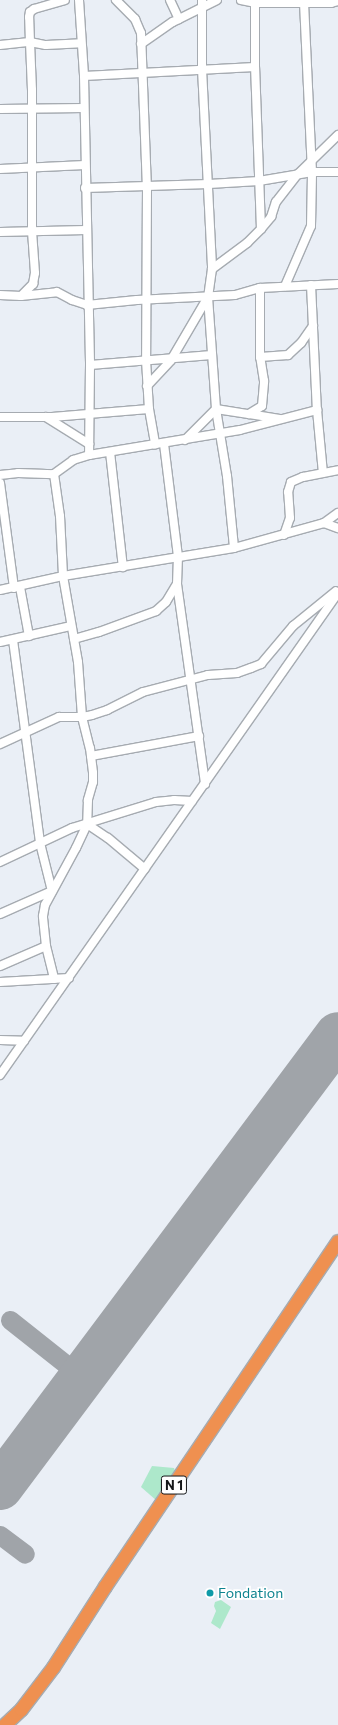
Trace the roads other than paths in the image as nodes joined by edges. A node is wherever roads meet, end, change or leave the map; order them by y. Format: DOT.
graph roads {
  1 [pos="65,0"];
  2 [pos="79,0"];
  3 [pos="116,0"];
  4 [pos="170,0"];
  5 [pos="217,0"];
  6 [pos="241,0"];
  7 [pos="304,1"];
  8 [pos="338,1"];
  9 [pos="52,2"];
  10 [pos="255,2"];
  11 [pos="202,4"];
  12 [pos="179,19"];
  13 [pos="30,42"];
  14 [pos="81,43"];
  15 [pos="142,44"];
  16 [pos="0,45"];
  17 [pos="254,67"];
  18 [pos="202,69"];
  19 [pos="143,72"];
  20 [pos="84,76"];
  21 [pos="32,108"];
  22 [pos="84,108"];
  23 [pos="0,109"];
  24 [pos="338,135"];
  25 [pos="312,161"];
  26 [pos="85,165"];
  27 [pos="32,167"];
  28 [pos="0,169"];
  29 [pos="312,172"];
  30 [pos="338,172"];
  31 [pos="298,174"];
  32 [pos="258,181"];
  33 [pos="209,184"];
  34 [pos="147,187"];
  35 [pos="85,188"];
  36 [pos="261,228"];
  37 [pos="86,230"];
  38 [pos="32,231"];
  39 [pos="0,232"];
  40 [pos="212,268"];
  41 [pos="338,284"];
  42 [pos="311,285"];
  43 [pos="285,286"];
  44 [pos="260,288"];
  45 [pos="0,295"];
  46 [pos="21,296"];
  47 [pos="208,297"];
  48 [pos="146,300"];
  49 [pos="88,306"];
  50 [pos="313,326"];
  51 [pos="212,355"];
  52 [pos="260,358"];
  53 [pos="146,360"];
  54 [pos="171,360"];
  55 [pos="90,366"];
  56 [pos="147,386"];
  57 [pos="149,409"];
  58 [pos="216,409"];
  59 [pos="317,410"];
  60 [pos="90,413"];
  61 [pos="249,414"];
  62 [pos="0,417"];
  63 [pos="46,418"];
  64 [pos="282,419"];
  65 [pos="221,434"];
  66 [pos="185,440"];
  67 [pos="89,444"];
  68 [pos="155,444"];
  69 [pos="164,444"];
  70 [pos="110,452"];
  71 [pos="89,455"];
  72 [pos="338,470"];
  73 [pos="323,473"];
  74 [pos="54,474"];
  75 [pos="0,475"];
  76 [pos="0,483"];
  77 [pos="338,513"];
  78 [pos="324,523"];
  79 [pos="338,528"];
  80 [pos="284,535"];
  81 [pos="234,548"];
  82 [pos="178,556"];
  83 [pos="123,567"];
  84 [pos="63,576"];
  85 [pos="177,584"];
  86 [pos="17,587"];
  87 [pos="0,590"];
  88 [pos="338,590"];
  89 [pos="338,593"];
  90 [pos="71,626"];
  91 [pos="29,636"];
  92 [pos="74,639"];
  93 [pos="12,640"];
  94 [pos="0,642"];
  95 [pos="191,680"];
  96 [pos="82,717"];
  97 [pos="26,732"];
  98 [pos="199,736"];
  99 [pos="0,744"];
  100 [pos="91,756"];
  101 [pos="205,784"];
  102 [pos="192,801"];
  103 [pos="87,824"];
  104 [pos="40,843"];
  105 [pos="0,862"];
  106 [pos="145,869"];
  107 [pos="52,891"];
  108 [pos="0,914"];
  109 [pos="46,946"];
  110 [pos="0,966"];
  111 [pos="54,978"];
  112 [pos="69,978"];
  113 [pos="0,982"];
  114 [pos="0,1040"];
  115 [pos="24,1041"];
  116 [pos="0,1075"];
  117 [pos="338,1241"];
  118 [pos="4,1725"];
  1 -- 9 [label="street"];
  2 -- 14 [label="street"];
  3 -- 15 [label="street"];
  4 -- 12 [label="street"];
  5 -- 11 [label="street"];
  6 -- 10 [label="street"];
  7 -- 8 [label="street"];
  7 -- 10 [label="street"];
  7 -- 25 [label="street"];
  9 -- 13 [label="street"];
  10 -- 17 [label="street"];
  11 -- 12 [label="street"];
  11 -- 18 [label="street"];
  12 -- 15 [label="street"];
  13 -- 14 [label="street"];
  13 -- 16 [label="street"];
  13 -- 21 [label="street"];
  14 -- 20 [label="street"];
  15 -- 19 [label="street"];
  17 -- 18 [label="street"];
  17 -- 32 [label="street"];
  18 -- 19 [label="street"];
  18 -- 33 [label="street"];
  19 -- 20 [label="street"];
  19 -- 34 [label="street"];
  20 -- 22 [label="street"];
  21 -- 22 [label="street"];
  21 -- 23 [label="street"];
  21 -- 27 [label="street"];
  22 -- 26 [label="street"];
  24 -- 25 [label="street"];
  25 -- 29 [label="street"];
  25 -- 31 [label="street"];
  26 -- 27 [label="street"];
  26 -- 35 [label="street"];
  27 -- 28 [label="street"];
  27 -- 38 [label="street"];
  29 -- 30 [label="street"];
  29 -- 31 [label="street"];
  29 -- 43 [label="street"];
  31 -- 32 [label="street"];
  31 -- 36 [label="street"];
  32 -- 33 [label="street"];
  32 -- 36 [label="street"];
  33 -- 34 [label="street"];
  33 -- 40 [label="street"];
  34 -- 35 [label="street"];
  34 -- 48 [label="street"];
  35 -- 37 [label="street"];
  36 -- 40 [label="street"];
  37 -- 38 [label="street"];
  37 -- 49 [label="street"];
  38 -- 39 [label="street"];
  38 -- 46 [label="street"];
  40 -- 47 [label="street"];
  41 -- 42 [label="street"];
  42 -- 43 [label="street"];
  42 -- 50 [label="street"];
  43 -- 44 [label="street"];
  44 -- 47 [label="street"];
  44 -- 52 [label="street"];
  45 -- 46 [label="street"];
  46 -- 49 [label="street"];
  47 -- 48 [label="street"];
  47 -- 51 [label="street"];
  47 -- 54 [label="street"];
  48 -- 49 [label="street"];
  48 -- 53 [label="street"];
  49 -- 55 [label="street"];
  50 -- 52 [label="street"];
  50 -- 59 [label="street"];
  51 -- 54 [label="street"];
  51 -- 58 [label="street"];
  52 -- 61 [label="street"];
  53 -- 54 [label="street"];
  53 -- 55 [label="street"];
  53 -- 56 [label="street"];
  54 -- 56 [label="street"];
  55 -- 60 [label="street"];
  56 -- 57 [label="street"];
  57 -- 60 [label="street"];
  57 -- 68 [label="street"];
  58 -- 61 [label="street"];
  58 -- 65 [label="street"];
  58 -- 66 [label="street"];
  59 -- 64 [label="street"];
  59 -- 73 [label="street"];
  60 -- 63 [label="street"];
  60 -- 67 [label="street"];
  61 -- 64 [label="street"];
  62 -- 63 [label="street"];
  63 -- 67 [label="street"];
  64 -- 65 [label="street"];
  65 -- 66 [label="street"];
  65 -- 81 [label="street"];
  66 -- 69 [label="street"];
  67 -- 71 [label="street"];
  68 -- 69 [label="street"];
  68 -- 70 [label="street"];
  69 -- 82 [label="street"];
  70 -- 71 [label="street"];
  70 -- 83 [label="street"];
  71 -- 74 [label="street"];
  72 -- 73 [label="street"];
  73 -- 80 [label="street"];
  74 -- 75 [label="street"];
  74 -- 84 [label="street"];
  76 -- 86 [label="street"];
  77 -- 78 [label="street"];
  78 -- 79 [label="street"];
  78 -- 80 [label="street"];
  80 -- 81 [label="street"];
  81 -- 82 [label="street"];
  82 -- 83 [label="street"];
  82 -- 85 [label="street"];
  83 -- 84 [label="street"];
  84 -- 86 [label="street"];
  84 -- 90 [label="street"];
  85 -- 92 [label="street"];
  85 -- 95 [label="street"];
  86 -- 87 [label="street"];
  86 -- 91 [label="street"];
  88 -- 95 [label="street"];
  89 -- 101 [label="street"];
  90 -- 91 [label="street"];
  90 -- 92 [label="street"];
  91 -- 93 [label="street"];
  92 -- 96 [label="street"];
  93 -- 94 [label="street"];
  93 -- 97 [label="street"];
  95 -- 96 [label="street"];
  95 -- 98 [label="street"];
  96 -- 97 [label="street"];
  96 -- 100 [label="street"];
  97 -- 99 [label="street"];
  97 -- 104 [label="street"];
  98 -- 100 [label="street"];
  98 -- 101 [label="street"];
  100 -- 103 [label="street"];
  101 -- 102 [label="street"];
  102 -- 103 [label="street"];
  102 -- 106 [label="street"];
  103 -- 104 [label="street"];
  103 -- 106 [label="street"];
  103 -- 107 [label="street"];
  104 -- 105 [label="street"];
  104 -- 107 [label="street"];
  106 -- 112 [label="street"];
  107 -- 108 [label="street"];
  107 -- 109 [label="street"];
  109 -- 110 [label="street"];
  109 -- 111 [label="street"];
  111 -- 112 [label="street"];
  111 -- 113 [label="street"];
  112 -- 115 [label="street"];
  114 -- 115 [label="street"];
  115 -- 116 [label="street"];
  117 -- 118 [label="highway, N 1"];
}
